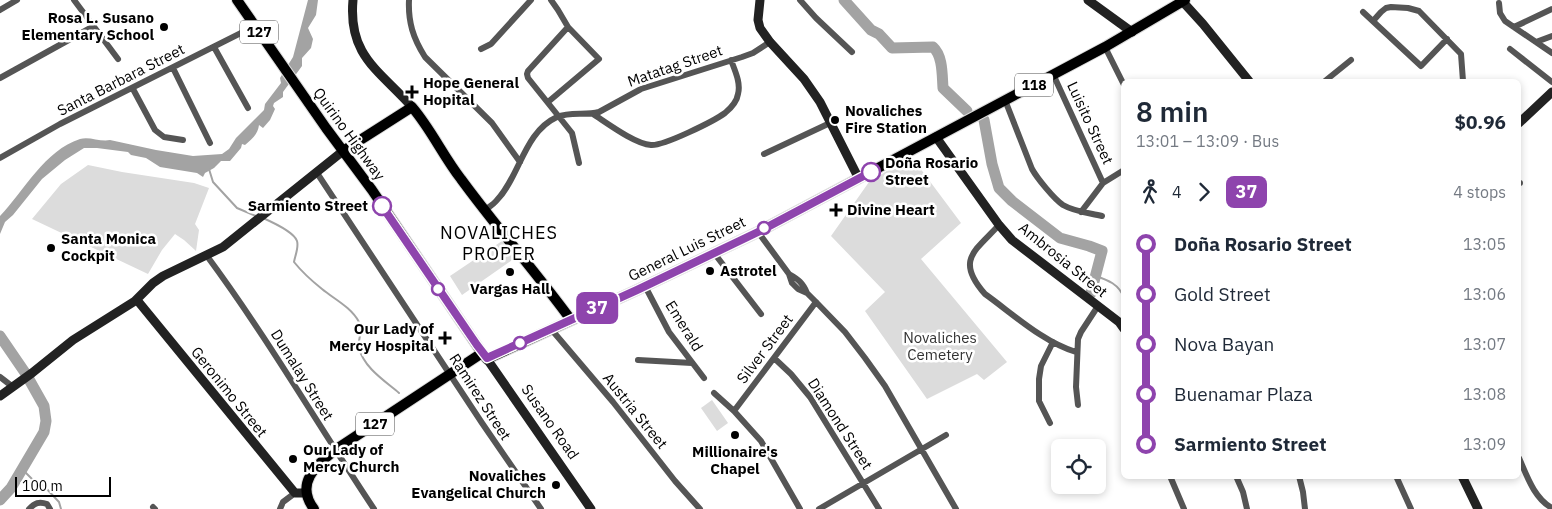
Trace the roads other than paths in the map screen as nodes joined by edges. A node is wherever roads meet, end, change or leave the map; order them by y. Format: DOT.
graph roads {
  1 [pos="17,0"];
  2 [pos="74,0"];
  3 [pos="237,0"];
  4 [pos="354,0"];
  5 [pos="409,0"];
  6 [pos="531,0"];
  7 [pos="550,0"];
  8 [pos="760,0"];
  9 [pos="800,0"];
  10 [pos="1088,0"];
  11 [pos="1184,1"];
  12 [pos="1499,1"];
  13 [pos="1552,9"];
  14 [pos="0,10"];
  15 [pos="1363,12"];
  16 [pos="1373,21"];
  17 [pos="94,26"];
  18 [pos="254,26"];
  19 [pos="568,27"];
  20 [pos="1514,27"];
  21 [pos="1132,32"];
  22 [pos="1552,36"];
  23 [pos="1447,39"];
  24 [pos="770,42"];
  25 [pos="1536,42"];
  26 [pos="214,47"];
  27 [pos="1105,47"];
  28 [pos="1510,49"];
  29 [pos="481,50"];
  30 [pos="852,52"];
  31 [pos="1552,53"];
  32 [pos="118,59"];
  33 [pos="731,60"];
  34 [pos="1351,60"];
  35 [pos="173,68"];
  36 [pos="1053,74"];
  37 [pos="0,78"];
  38 [pos="1121,79"];
  39 [pos="1247,79"];
  40 [pos="1328,79"];
  41 [pos="1464,79"];
  42 [pos="1552,82"];
  43 [pos="133,89"];
  44 [pos="1552,92"];
  45 [pos="1006,100"];
  46 [pos="548,102"];
  47 [pos="412,107"];
  48 [pos="248,108"];
  49 [pos="593,114"];
  50 [pos="559,116"];
  51 [pos="1521,121"];
  52 [pos="830,123"];
  53 [pos="936,137"];
  54 [pos="183,140"];
  55 [pos="210,143"];
  56 [pos="343,151"];
  57 [pos="764,154"];
  58 [pos="0,158"];
  59 [pos="520,162"];
  60 [pos="579,163"];
  61 [pos="1121,172"];
  62 [pos="317,173"];
  63 [pos="860,179"];
  64 [pos="1103,183"];
  65 [pos="485,210"];
  66 [pos="1081,212"];
  67 [pos="1102,216"];
  68 [pos="999,225"];
  69 [pos="758,232"];
  70 [pos="714,253"];
  71 [pos="207,256"];
  72 [pos="645,286"];
  73 [pos="137,300"];
  74 [pos="816,302"];
  75 [pos="1098,306"];
  76 [pos="761,314"];
  77 [pos="571,320"];
  78 [pos="1121,325"];
  79 [pos="551,329"];
  80 [pos="1053,342"];
  81 [pos="1076,352"];
  82 [pos="485,356"];
  83 [pos="774,358"];
  84 [pos="638,360"];
  85 [pos="692,363"];
  86 [pos="450,374"];
  87 [pos="0,377"];
  88 [pos="704,378"];
  89 [pos="13,387"];
  90 [pos="714,393"];
  91 [pos="0,396"];
  92 [pos="1078,405"];
  93 [pos="734,411"];
  94 [pos="1050,423"];
  95 [pos="946,435"];
  96 [pos="921,449"];
  97 [pos="335,450"];
  98 [pos="1521,462"];
  99 [pos="1171,479"];
  100 [pos="1237,479"];
  101 [pos="1300,479"];
  102 [pos="1397,479"];
  103 [pos="1463,479"];
  104 [pos="863,483"];
  105 [pos="297,494"];
  106 [pos="48,506"];
  107 [pos="281,508"];
  108 [pos="1552,508"];
  109 [pos="29,509"];
  110 [pos="314,509"];
  111 [pos="374,509"];
  112 [pos="541,509"];
  113 [pos="591,509"];
  114 [pos="700,509"];
  115 [pos="800,509"];
  116 [pos="819,509"];
  117 [pos="879,509"];
  118 [pos="956,509"];
  119 [pos="1184,509"];
  120 [pos="1247,509"];
  121 [pos="1305,509"];
  122 [pos="1411,509"];
  123 [pos="1478,509"];
  1 -- 14 [label="street"];
  2 -- 17 [label="street"];
  3 -- 18 [label="main road, Quirino Highway / 127"];
  4 -- 47 [label="street"];
  5 -- 59 [label="street"];
  6 -- 29 [label="street"];
  7 -- 19 [label="street"];
  8 -- 24 [label="street"];
  9 -- 30 [label="street"];
  10 -- 21 [label="street"];
  11 -- 21 [label="main road, General Luis Street / 118"];
  11 -- 39 [label="street"];
  12 -- 20 [label="street"];
  13 -- 20 [label="street"];
  15 -- 16 [label="street"];
  16 -- 23 [label="street"];
  16 -- 23 [label="street"];
  17 -- 32 [label="street"];
  17 -- 37 [label="street"];
  18 -- 26 [label="street, Santa Barbara Street"];
  18 -- 56 [label="main road, Quirino Highway / 127"];
  19 -- 46 [label="street"];
  19 -- 46 [label="street"];
  20 -- 25 [label="street"];
  21 -- 27 [label="main road, General Luis Street / 118"];
  22 -- 25 [label="street"];
  23 -- 41 [label="street"];
  24 -- 33 [label="street, Matatag Street"];
  24 -- 52 [label="street"];
  25 -- 31 [label="street"];
  26 -- 35 [label="street, Santa Barbara Street"];
  26 -- 48 [label="street"];
  27 -- 36 [label="main road, General Luis Street / 118"];
  27 -- 38 [label="street"];
  28 -- 42 [label="street"];
  33 -- 49 [label="street, Matatag Street"];
  33 -- 49 [label="street"];
  34 -- 40 [label="street"];
  35 -- 43 [label="street, Santa Barbara Street"];
  35 -- 55 [label="street"];
  36 -- 45 [label="main road, General Luis Street / 118"];
  36 -- 64 [label="street, Luisito Street"];
  43 -- 54 [label="street"];
  43 -- 58 [label="street, Santa Barbara Street"];
  44 -- 51 [label="street"];
  45 -- 53 [label="main road, General Luis Street / 118"];
  45 -- 66 [label="street"];
  46 -- 50 [label="street"];
  47 -- 56 [label="main road"];
  47 -- 65 [label="main road"];
  49 -- 50 [label="street, Matatag Street"];
  50 -- 59 [label="street"];
  50 -- 60 [label="street"];
  52 -- 57 [label="street"];
  52 -- 63 [label="street"];
  53 -- 63 [label="main road, General Luis Street / 118"];
  53 -- 68 [label="street, Ambrosia Street"];
  56 -- 62 [label="street"];
  56 -- 82 [label="main road, Quirino Highway / 127"];
  59 -- 65 [label="street"];
  61 -- 64 [label="street"];
  62 -- 71 [label="street"];
  62 -- 86 [label="street, Ramirez Street"];
  63 -- 69 [label="main road, General Luis Street / 118"];
  64 -- 66 [label="street"];
  65 -- 77 [label="main road"];
  66 -- 67 [label="street"];
  68 -- 75 [label="street, Ambrosia Street"];
  68 -- 80 [label="street"];
  69 -- 70 [label="main road, General Luis Street / 118"];
  69 -- 74 [label="street"];
  70 -- 72 [label="main road, General Luis Street / 118"];
  70 -- 76 [label="street"];
  71 -- 73 [label="street"];
  71 -- 97 [label="street, Dumalay Street"];
  72 -- 77 [label="main road, General Luis Street / 118"];
  72 -- 85 [label="street, Emerald"];
  73 -- 89 [label="street"];
  73 -- 105 [label="street, Geronimo Street"];
  74 -- 83 [label="street, Silver Street"];
  74 -- 96 [label="street"];
  75 -- 78 [label="street, Ambrosia Street"];
  75 -- 81 [label="street"];
  77 -- 79 [label="main road, General Luis Street / 118"];
  79 -- 82 [label="main road, General Luis Street / 118"];
  79 -- 114 [label="street, Austria Street"];
  80 -- 81 [label="street"];
  80 -- 94 [label="street"];
  81 -- 92 [label="street"];
  82 -- 86 [label="main road, 127"];
  82 -- 113 [label="street, Susano Road"];
  83 -- 93 [label="street, Silver Street"];
  83 -- 104 [label="street, Diamond Street"];
  84 -- 85 [label="street"];
  85 -- 88 [label="street, Emerald"];
  86 -- 97 [label="main road, 127"];
  86 -- 112 [label="street, Ramirez Street"];
  87 -- 89 [label="street"];
  89 -- 91 [label="street"];
  90 -- 93 [label="street"];
  93 -- 115 [label="street"];
  95 -- 96 [label="street"];
  96 -- 104 [label="street"];
  96 -- 118 [label="street"];
  97 -- 105 [label="main road, 127"];
  97 -- 111 [label="street, Dumalay Street"];
  98 -- 108 [label="street"];
  99 -- 119 [label="street"];
  100 -- 120 [label="street"];
  101 -- 121 [label="street"];
  102 -- 122 [label="street"];
  103 -- 123 [label="street"];
  104 -- 116 [label="street"];
  104 -- 117 [label="street, Diamond Street"];
  105 -- 107 [label="street"];
  105 -- 110 [label="main road"];
  106 -- 109 [label="street"];
}
